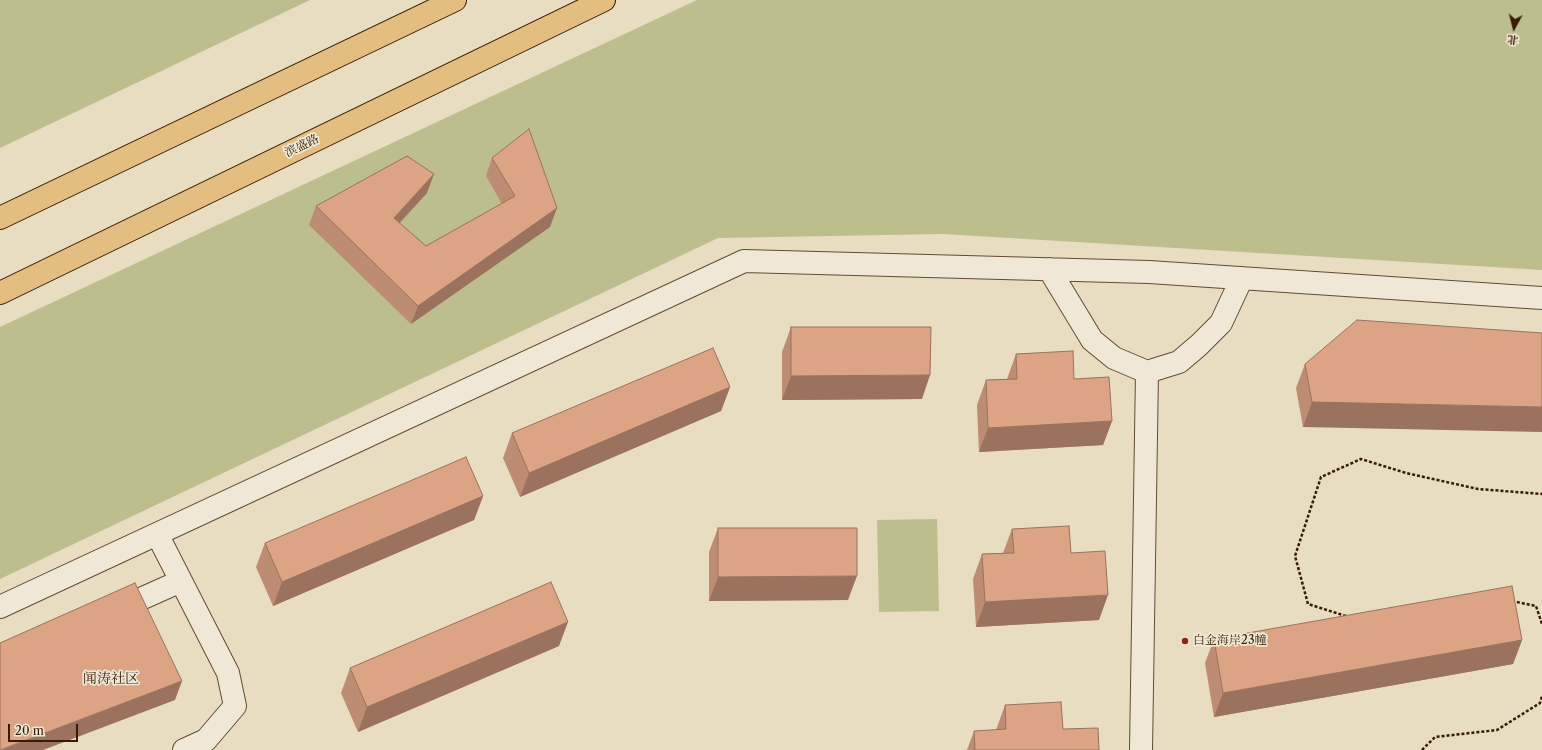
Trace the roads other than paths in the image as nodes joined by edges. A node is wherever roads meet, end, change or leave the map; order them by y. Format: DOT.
graph roads {
  1 [pos="454,0"];
  2 [pos="601,2"];
  3 [pos="0,218"];
  4 [pos="1049,269"];
  5 [pos="1242,278"];
  6 [pos="0,293"];
  7 [pos="1542,298"];
  8 [pos="1147,372"];
  9 [pos="157,534"];
  10 [pos="181,581"];
  11 [pos="0,607"];
  12 [pos="101,617"];
  13 [pos="184,750"];
  14 [pos="1141,750"];
  1 -- 3 [label="main road"];
  2 -- 6 [label="main road, 滨盛路"];
  4 -- 5 [label="street"];
  4 -- 8 [label="street"];
  4 -- 9 [label="street"];
  5 -- 7 [label="street"];
  5 -- 8 [label="street"];
  8 -- 14 [label="street"];
  9 -- 10 [label="street"];
  9 -- 11 [label="street"];
  10 -- 12 [label="street"];
  10 -- 13 [label="street"];
}
